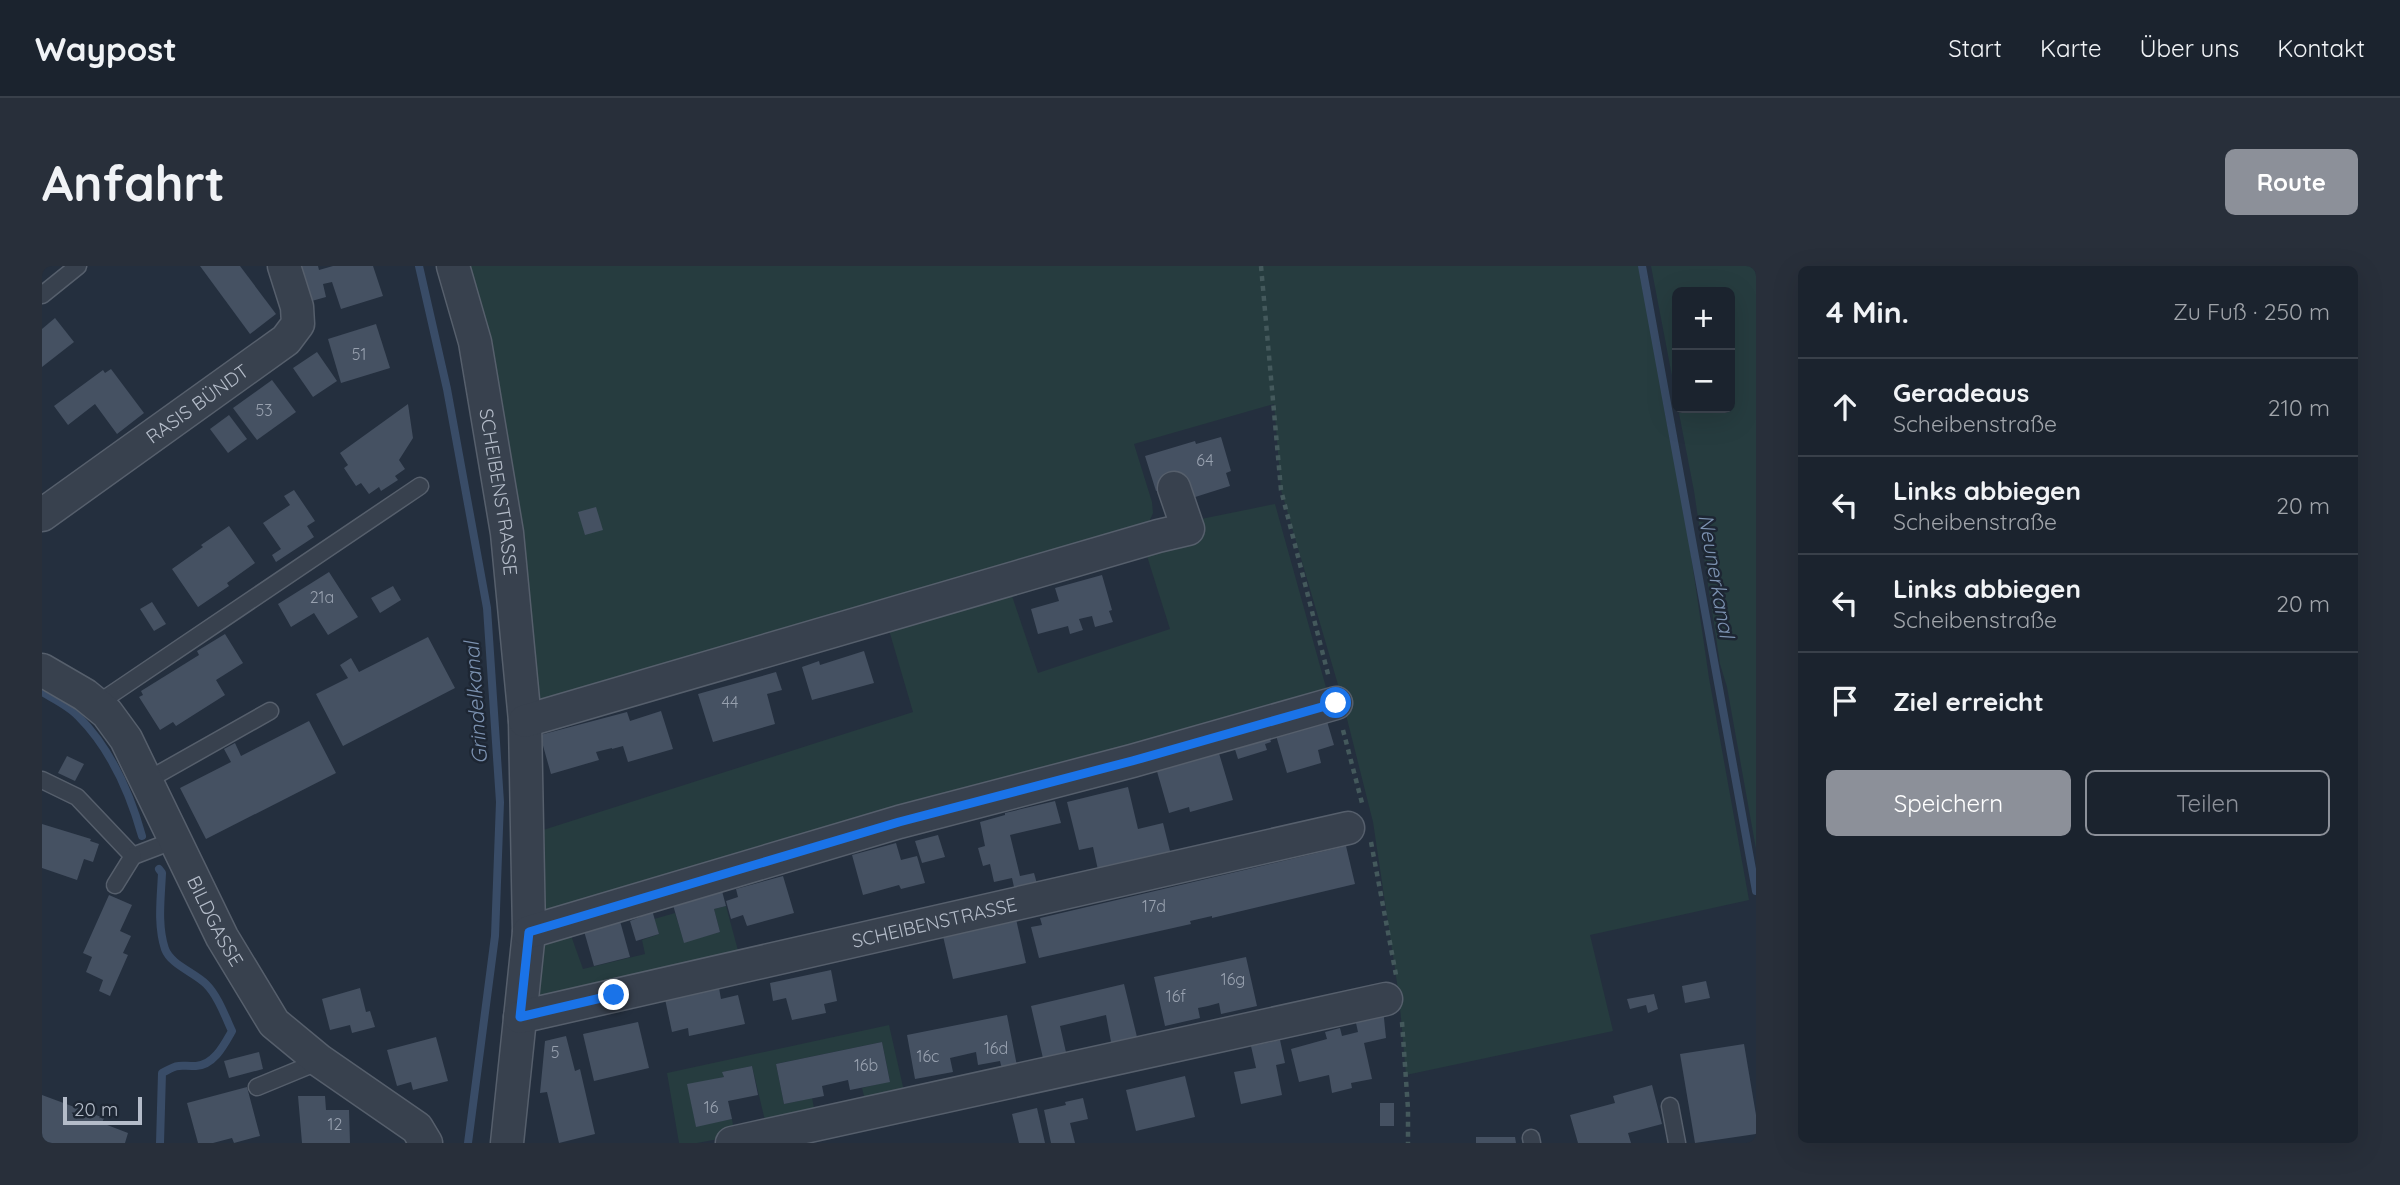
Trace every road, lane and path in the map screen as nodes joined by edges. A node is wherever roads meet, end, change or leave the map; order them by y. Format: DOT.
graph roads {
  1 [pos="78,266"];
  2 [pos="284,266"];
  3 [pos="453,266"];
  4 [pos="42,295"];
  5 [pos="420,486"];
  6 [pos="1174,488"];
  7 [pos="42,515"];
  8 [pos="42,670"];
  9 [pos="1336,703"];
  10 [pos="97,704"];
  11 [pos="270,711"];
  12 [pos="526,721"];
  13 [pos="42,780"];
  14 [pos="146,781"];
  15 [pos="1348,828"];
  16 [pos="175,840"];
  17 [pos="133,856"];
  18 [pos="115,885"];
  19 [pos="529,932"];
  20 [pos="1385,999"];
  21 [pos="520,1017"];
  22 [pos="320,1062"];
  23 [pos="257,1087"];
  24 [pos="1670,1106"];
  25 [pos="426,1143"];
  26 [pos="507,1143"];
  27 [pos="732,1143"];
  28 [pos="1677,1143"];
  1 -- 4 [label="lane"];
  2 -- 7 [label="street, RASIS BÜNDT"];
  3 -- 12 [label="street, SCHEIBENSTRASSE"];
  5 -- 10 [label="lane"];
  6 -- 12 [label="street"];
  8 -- 10 [label="street, BILDGASSE"];
  9 -- 19 [label="street"];
  10 -- 14 [label="street, BILDGASSE"];
  11 -- 14 [label="lane"];
  12 -- 19 [label="street, SCHEIBENSTRASSE"];
  13 -- 17 [label="lane"];
  14 -- 16 [label="street, BILDGASSE"];
  15 -- 21 [label="street, SCHEIBENSTRASSE"];
  16 -- 17 [label="lane"];
  16 -- 22 [label="street, BILDGASSE"];
  17 -- 18 [label="lane"];
  19 -- 21 [label="street, SCHEIBENSTRASSE"];
  20 -- 27 [label="street"];
  21 -- 26 [label="street, SCHEIBENSTRASSE"];
  22 -- 23 [label="lane"];
  22 -- 25 [label="street, BILDGASSE"];
  24 -- 28 [label="lane"];
}
